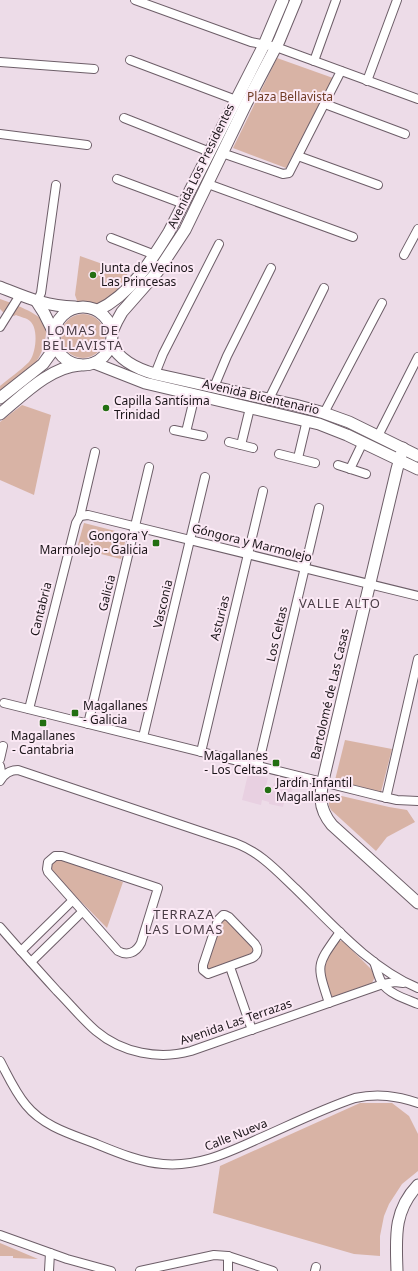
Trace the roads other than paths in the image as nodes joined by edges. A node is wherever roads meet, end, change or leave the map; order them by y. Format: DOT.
graph roads {
  1 [pos="135,0"];
  2 [pos="283,0"];
  3 [pos="296,0"];
  4 [pos="336,0"];
  5 [pos="397,0"];
  6 [pos="264,45"];
  7 [pos="276,47"];
  8 [pos="130,60"];
  9 [pos="314,61"];
  10 [pos="0,62"];
  11 [pos="94,69"];
  12 [pos="342,71"];
  13 [pos="367,81"];
  14 [pos="418,99"];
  15 [pos="236,100"];
  16 [pos="325,104"];
  17 [pos="124,118"];
  18 [pos="0,134"];
  19 [pos="406,134"];
  20 [pos="87,145"];
  21 [pos="210,152"];
  22 [pos="222,153"];
  23 [pos="298,156"];
  24 [pos="117,179"];
  25 [pos="208,184"];
  26 [pos="56,185"];
  27 [pos="378,185"];
  28 [pos="184,204"];
  29 [pos="418,229"];
  30 [pos="353,236"];
  31 [pos="110,238"];
  32 [pos="219,244"];
  33 [pos="155,255"];
  34 [pos="404,255"];
  35 [pos="271,268"];
  36 [pos="0,287"];
  37 [pos="324,288"];
  38 [pos="20,295"];
  39 [pos="37,302"];
  40 [pos="382,303"];
  41 [pos="78,307"];
  42 [pos="98,310"];
  43 [pos="0,327"];
  44 [pos="54,333"];
  45 [pos="112,338"];
  46 [pos="56,346"];
  47 [pos="418,357"];
  48 [pos="94,363"];
  49 [pos="82,365"];
  50 [pos="155,374"];
  51 [pos="214,387"];
  52 [pos="271,394"];
  53 [pos="195,395"];
  54 [pos="0,398"];
  55 [pos="250,408"];
  56 [pos="324,413"];
  57 [pos="0,414"];
  58 [pos="307,420"];
  59 [pos="174,430"];
  60 [pos="186,432"];
  61 [pos="203,436"];
  62 [pos="378,436"];
  63 [pos="229,442"];
  64 [pos="363,442"];
  65 [pos="240,445"];
  66 [pos="253,448"];
  67 [pos="403,448"];
  68 [pos="95,452"];
  69 [pos="279,454"];
  70 [pos="418,456"];
  71 [pos="298,458"];
  72 [pos="399,460"];
  73 [pos="315,463"];
  74 [pos="338,465"];
  75 [pos="149,467"];
  76 [pos="350,469"];
  77 [pos="418,469"];
  78 [pos="366,474"];
  79 [pos="205,477"];
  80 [pos="263,491"];
  81 [pos="319,508"];
  82 [pos="80,516"];
  83 [pos="135,527"];
  84 [pos="190,540"];
  85 [pos="248,554"];
  86 [pos="305,568"];
  87 [pos="369,584"];
  88 [pos="418,596"];
  89 [pos="418,659"];
  90 [pos="4,703"];
  91 [pos="29,709"];
  92 [pos="88,724"];
  93 [pos="144,738"];
  94 [pos="3,746"];
  95 [pos="201,752"];
  96 [pos="0,759"];
  97 [pos="0,766"];
  98 [pos="258,766"];
  99 [pos="1,779"];
  100 [pos="323,782"];
  101 [pos="386,798"];
  102 [pos="418,801"];
  103 [pos="72,901"];
  104 [pos="418,903"];
  105 [pos="82,912"];
  106 [pos="0,927"];
  107 [pos="340,932"];
  108 [pos="21,951"];
  109 [pos="30,962"];
  110 [pos="373,962"];
  111 [pos="230,967"];
  112 [pos="383,984"];
  113 [pos="407,984"];
  114 [pos="418,988"];
  115 [pos="329,1003"];
  116 [pos="418,1004"];
  117 [pos="252,1030"];
  118 [pos="0,1061"];
  119 [pos="418,1102"];
  120 [pos="418,1185"];
  121 [pos="0,1235"];
  122 [pos="50,1253"];
  123 [pos="228,1256"];
  124 [pos="159,1269"];
  125 [pos="49,1271"];
  126 [pos="112,1271"];
  127 [pos="140,1271"];
  128 [pos="228,1271"];
  129 [pos="273,1271"];
  130 [pos="397,1271"];
  1 -- 6 [label="street"];
  2 -- 6 [label="street, Avenida Los Presidentes"];
  3 -- 7 [label="street, Avenida Los Presidentes"];
  4 -- 9 [label="street"];
  5 -- 13 [label="street"];
  6 -- 7 [label="street"];
  6 -- 15 [label="street, Avenida Los Presidentes"];
  7 -- 9 [label="street"];
  7 -- 22 [label="street, Avenida Los Presidentes"];
  8 -- 15 [label="street"];
  9 -- 12 [label="street"];
  10 -- 11 [label="street"];
  12 -- 13 [label="street"];
  12 -- 16 [label="street"];
  13 -- 14 [label="street"];
  15 -- 21 [label="street, Avenida Los Presidentes"];
  16 -- 19 [label="street"];
  16 -- 23 [label="street"];
  17 -- 21 [label="street"];
  18 -- 20 [label="street"];
  21 -- 28 [label="street, Avenida Los Presidentes"];
  22 -- 23 [label="street"];
  22 -- 25 [label="street, Avenida Los Presidentes"];
  23 -- 27 [label="street"];
  24 -- 28 [label="street"];
  25 -- 30 [label="street"];
  25 -- 45 [label="street, Avenida Los Presidentes"];
  26 -- 39 [label="street"];
  28 -- 33 [label="street, Avenida Los Presidentes"];
  29 -- 34 [label="street"];
  31 -- 33 [label="street"];
  32 -- 50 [label="street"];
  33 -- 42 [label="street, Avenida Los Presidentes"];
  35 -- 51 [label="street"];
  36 -- 38 [label="street"];
  37 -- 52 [label="street"];
  38 -- 39 [label="street"];
  38 -- 43 [label="street"];
  39 -- 41 [label="street"];
  39 -- 44 [label="street"];
  40 -- 56 [label="street"];
  41 -- 42 [label="street"];
  41 -- 44 [label="street"];
  42 -- 45 [label="street"];
  44 -- 46 [label="street"];
  45 -- 48 [label="street"];
  45 -- 50 [label="street, Avenida Bicentenario"];
  46 -- 49 [label="street"];
  46 -- 54 [label="street"];
  47 -- 62 [label="street"];
  48 -- 49 [label="street"];
  48 -- 53 [label="street, Avenida Bicentenario"];
  49 -- 57 [label="street"];
  50 -- 51 [label="street, Avenida Bicentenario"];
  51 -- 52 [label="street, Avenida Bicentenario"];
  52 -- 56 [label="street, Avenida Bicentenario"];
  53 -- 55 [label="street, Avenida Bicentenario"];
  53 -- 60 [label="street"];
  55 -- 58 [label="street, Avenida Bicentenario"];
  55 -- 65 [label="street"];
  56 -- 62 [label="street, Avenida Bicentenario"];
  58 -- 64 [label="street, Avenida Bicentenario"];
  58 -- 71 [label="street"];
  59 -- 60 [label="street"];
  60 -- 61 [label="street"];
  62 -- 67 [label="street, Avenida Bicentenario"];
  63 -- 65 [label="street"];
  64 -- 72 [label="street, Avenida Bicentenario"];
  64 -- 76 [label="street"];
  65 -- 66 [label="street"];
  67 -- 70 [label="street, Avenida Bicentenario"];
  67 -- 72 [label="street, Bartolomé de Las Casas"];
  68 -- 82 [label="street, Cantabria"];
  69 -- 71 [label="street"];
  71 -- 73 [label="street"];
  72 -- 77 [label="street, Avenida Bicentenario"];
  72 -- 87 [label="street, Bartolomé de Las Casas"];
  74 -- 76 [label="street"];
  75 -- 83 [label="street, Galicia"];
  76 -- 78 [label="street"];
  79 -- 84 [label="street, Vasconia"];
  80 -- 85 [label="street, Asturias"];
  81 -- 86 [label="street, Los Celtas"];
  82 -- 83 [label="street, Góngora y Marmolejo"];
  82 -- 91 [label="street, Cantabria"];
  83 -- 84 [label="street, Góngora y Marmolejo"];
  83 -- 92 [label="street, Galicia"];
  84 -- 85 [label="street, Góngora y Marmolejo"];
  84 -- 93 [label="street, Vasconia"];
  85 -- 86 [label="street, Góngora y Marmolejo"];
  85 -- 95 [label="street, Asturias"];
  86 -- 87 [label="street, Góngora y Marmolejo"];
  86 -- 98 [label="street, Los Celtas"];
  87 -- 88 [label="street, Góngora y Marmolejo"];
  87 -- 100 [label="street, Bartolomé de Las Casas"];
  89 -- 101 [label="street"];
  90 -- 91 [label="street"];
  91 -- 92 [label="street"];
  92 -- 93 [label="street"];
  93 -- 95 [label="street"];
  94 -- 96 [label="street"];
  95 -- 98 [label="street"];
  97 -- 99 [label="street, Avenida Las Terrazas"];
  98 -- 100 [label="street"];
  99 -- 107 [label="street, Avenida Las Terrazas"];
  100 -- 101 [label="street"];
  100 -- 104 [label="street, Bartolomé de Las Casas"];
  101 -- 102 [label="street"];
  103 -- 105 [label="street"];
  103 -- 105 [label="street"];
  103 -- 108 [label="street"];
  105 -- 109 [label="street"];
  106 -- 108 [label="street, Avenida Las Terrazas"];
  107 -- 110 [label="street, Avenida Las Terrazas"];
  107 -- 115 [label="street"];
  108 -- 109 [label="street, Avenida Las Terrazas"];
  109 -- 117 [label="street, Avenida Las Terrazas"];
  110 -- 112 [label="street, Avenida Las Terrazas"];
  110 -- 113 [label="street, Avenida Las Terrazas"];
  111 -- 111 [label="street"];
  111 -- 117 [label="street"];
  112 -- 113 [label="street, Avenida Las Terrazas"];
  112 -- 115 [label="street, Avenida Las Terrazas"];
  112 -- 116 [label="street, Avenida Las Terrazas"];
  113 -- 114 [label="street, Avenida Las Terrazas"];
  115 -- 117 [label="street, Avenida Las Terrazas"];
  118 -- 119 [label="street, Calle Nueva"];
  120 -- 130 [label="street"];
  121 -- 122 [label="street"];
  122 -- 125 [label="street"];
  122 -- 126 [label="street"];
  123 -- 124 [label="street"];
  123 -- 128 [label="street"];
  123 -- 129 [label="street"];
  124 -- 127 [label="street"];
}
